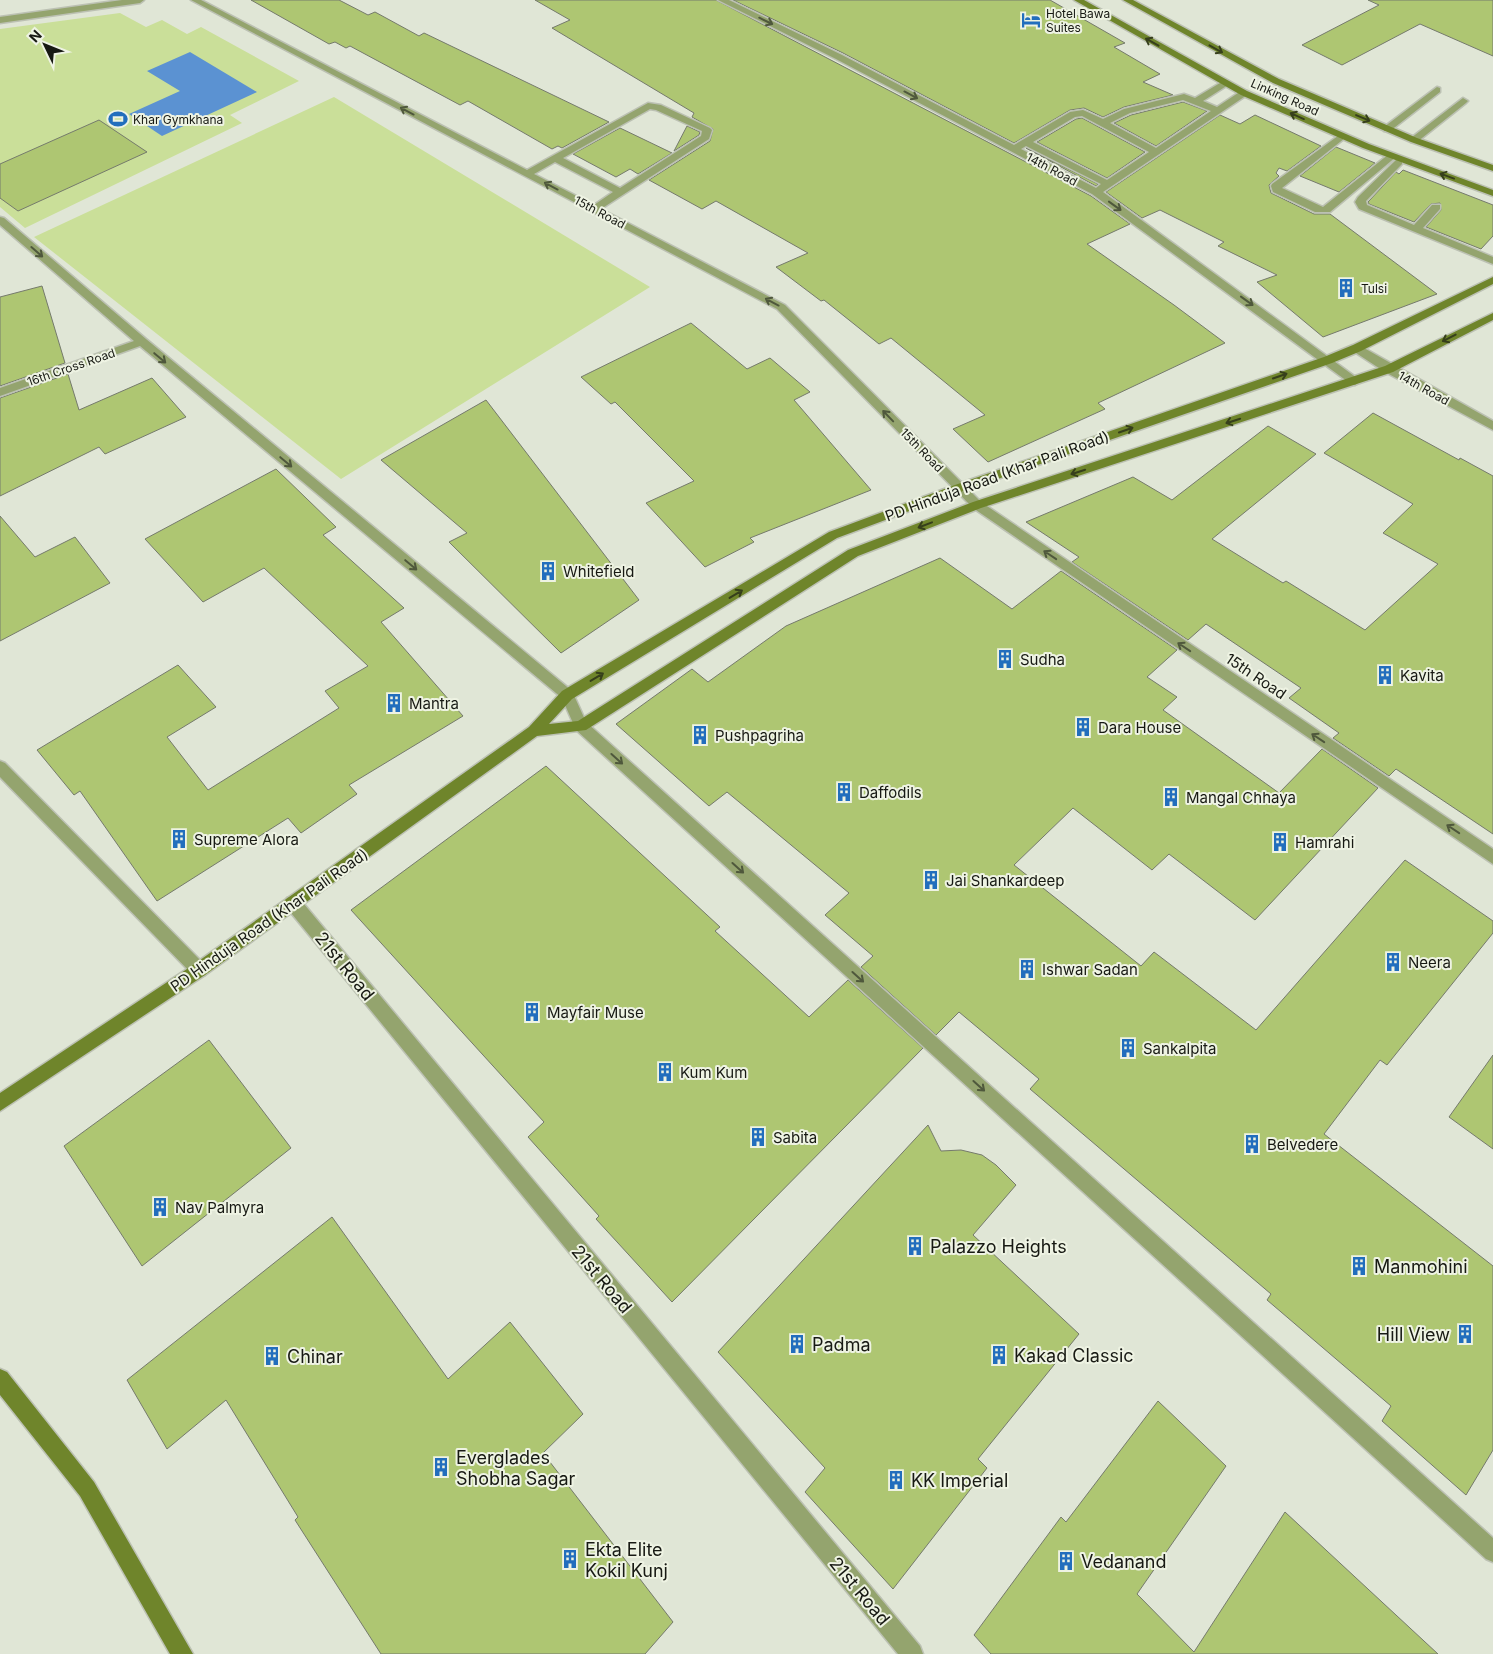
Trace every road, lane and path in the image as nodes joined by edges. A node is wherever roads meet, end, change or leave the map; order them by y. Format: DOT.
graph roads {
  1 [pos="140,0"];
  2 [pos="195,0"];
  3 [pos="722,0"];
  4 [pos="1078,0"];
  5 [pos="1128,0"];
  6 [pos="0,20"];
  7 [pos="1225,83"];
  8 [pos="1437,90"];
  9 [pos="1244,93"];
  10 [pos="1197,101"];
  11 [pos="1463,101"];
  12 [pos="1218,110"];
  13 [pos="1103,123"];
  14 [pos="1387,129"];
  15 [pos="1342,136"];
  16 [pos="1414,140"];
  17 [pos="1025,142"];
  18 [pos="1014,148"];
  19 [pos="1157,152"];
  20 [pos="556,158"];
  21 [pos="1397,158"];
  22 [pos="1493,168"];
  23 [pos="527,174"];
  24 [pos="1108,184"];
  25 [pos="620,192"];
  26 [pos="1096,192"];
  27 [pos="1493,193"];
  28 [pos="1436,208"];
  29 [pos="594,209"];
  30 [pos="0,220"];
  31 [pos="1416,229"];
  32 [pos="1493,261"];
  33 [pos="1493,280"];
  34 [pos="1493,316"];
  35 [pos="142,342"];
  36 [pos="1357,348"];
  37 [pos="1328,360"];
  38 [pos="1388,368"];
  39 [pos="1355,381"];
  40 [pos="0,392"];
  41 [pos="1493,426"];
  42 [pos="959,488"];
  43 [pos="977,505"];
  44 [pos="567,695"];
  45 [pos="581,726"];
  46 [pos="534,732"];
  47 [pos="0,767"];
  48 [pos="1493,857"];
  49 [pos="293,903"];
  50 [pos="199,970"];
  51 [pos="0,1103"];
  52 [pos="0,1379"];
  53 [pos="1493,1552"];
  54 [pos="182,1654"];
  55 [pos="912,1654"];
  1 -- 6 [label="street"];
  23 -- 2 [label="street, 15th Road, one-way"];
  3 -- 18 [label="street, 14th Road, one-way"];
  7 -- 4 [label="street, Linking Road, one-way"];
  5 -- 14 [label="street, Linking Road, one-way"];
  7 -- 9 [label="street, Linking Road"];
  7 -- 10 [label="street"];
  8 -- 14 [label="street"];
  9 -- 12 [label="street"];
  15 -- 9 [label="street, Linking Road, one-way"];
  10 -- 12 [label="street"];
  10 -- 13 [label="street"];
  11 -- 16 [label="street"];
  12 -- 19 [label="street"];
  13 -- 17 [label="street"];
  13 -- 19 [label="street"];
  14 -- 16 [label="street, Linking Road"];
  15 -- 21 [label="street, Linking Road"];
  15 -- 21 [label="street"];
  16 -- 22 [label="street, Linking Road"];
  17 -- 18 [label="street"];
  17 -- 24 [label="street"];
  18 -- 26 [label="street, 14th Road"];
  19 -- 24 [label="street"];
  20 -- 23 [label="street"];
  20 -- 25 [label="street"];
  20 -- 25 [label="street"];
  27 -- 21 [label="street, Linking Road, one-way"];
  21 -- 31 [label="street"];
  29 -- 23 [label="street, 15th Road, one-way"];
  24 -- 26 [label="street"];
  25 -- 29 [label="street"];
  26 -- 37 [label="street, 14th Road, one-way"];
  28 -- 31 [label="street"];
  42 -- 29 [label="street, 15th Road, one-way"];
  30 -- 35 [label="street, one-way"];
  31 -- 32 [label="street"];
  33 -- 36 [label="street, PD Hinduja Road (Khar Pali Road)"];
  34 -- 38 [label="street, PD Hinduja Road (Khar Pali Road), one-way"];
  35 -- 40 [label="street, 16th Cross Road"];
  35 -- 44 [label="street, one-way"];
  36 -- 37 [label="street, PD Hinduja Road (Khar Pali Road)"];
  36 -- 38 [label="street, 14th Road"];
  37 -- 39 [label="street, 14th Road"];
  42 -- 37 [label="street, PD Hinduja Road (Khar Pali Road), one-way"];
  38 -- 39 [label="street, PD Hinduja Road (Khar Pali Road)"];
  38 -- 41 [label="street, 14th Road"];
  39 -- 43 [label="street, PD Hinduja Road (Khar Pali Road), one-way"];
  42 -- 43 [label="street, 15th Road"];
  44 -- 42 [label="street, PD Hinduja Road (Khar Pali Road), one-way"];
  43 -- 45 [label="street, PD Hinduja Road (Khar Pali Road), one-way"];
  48 -- 43 [label="street, 15th Road, one-way"];
  44 -- 45 [label="street"];
  44 -- 46 [label="street, PD Hinduja Road (Khar Pali Road)"];
  45 -- 46 [label="street, PD Hinduja Road (Khar Pali Road)"];
  45 -- 53 [label="street, one-way"];
  46 -- 49 [label="street, PD Hinduja Road (Khar Pali Road)"];
  47 -- 50 [label="street"];
  49 -- 50 [label="street, PD Hinduja Road (Khar Pali Road)"];
  49 -- 55 [label="street, 21st Road"];
  50 -- 51 [label="street, PD Hinduja Road (Khar Pali Road)"];
  52 -- 54 [label="street"];
}
